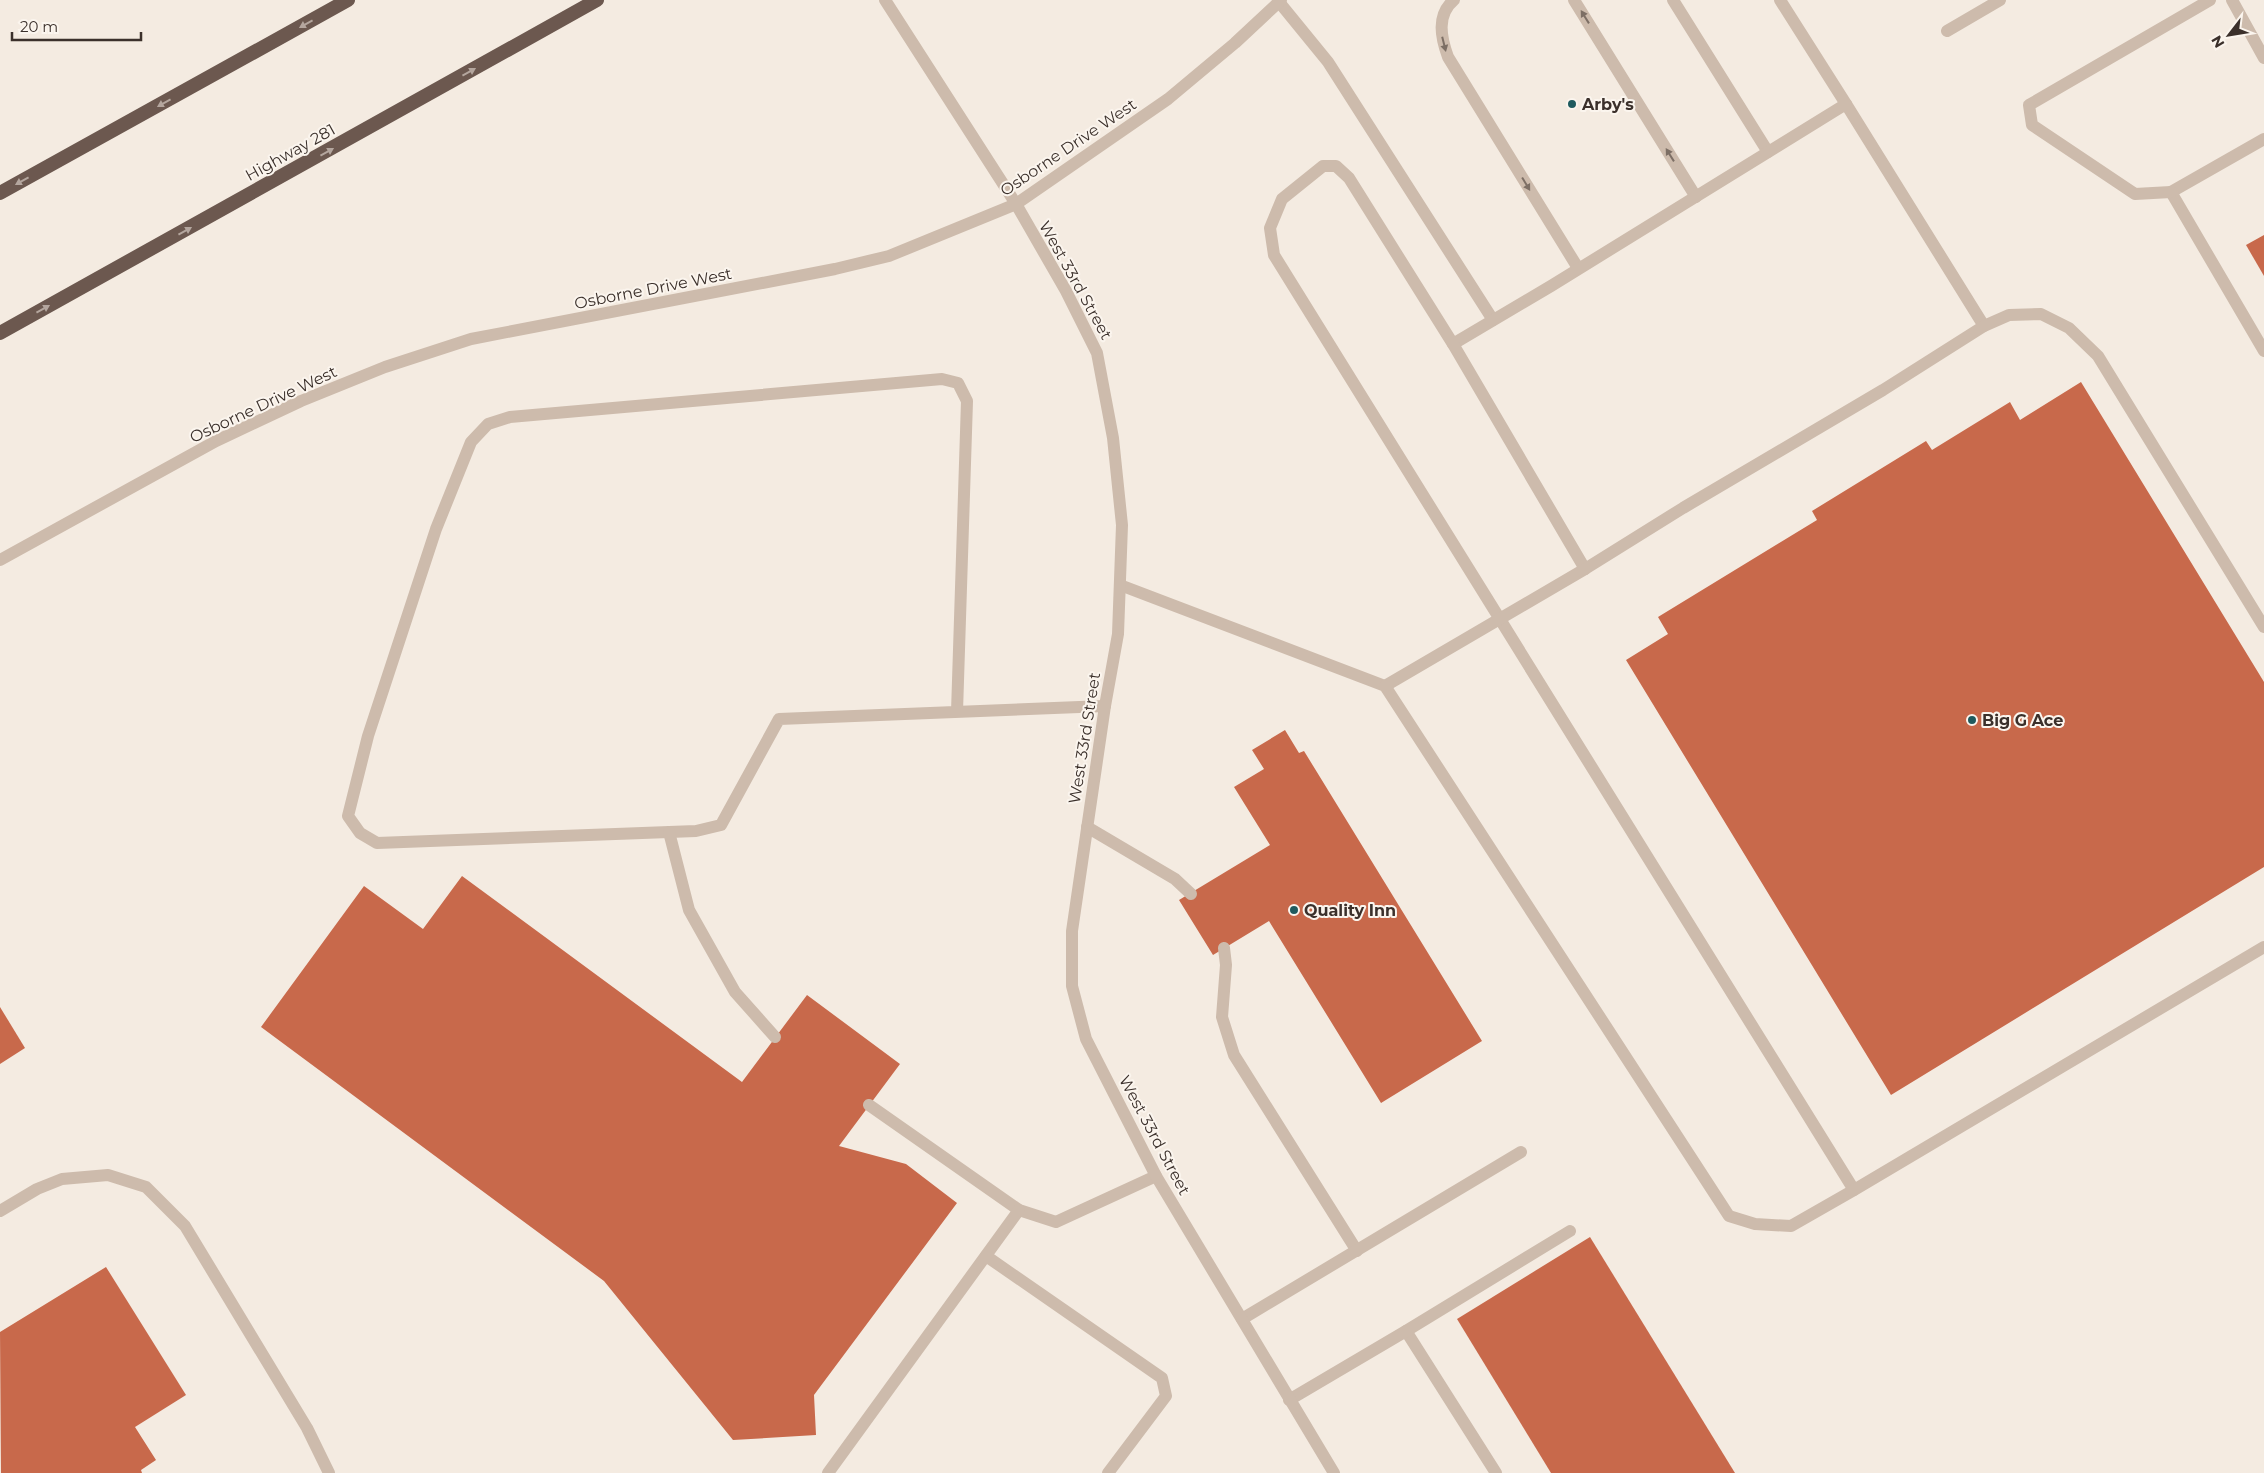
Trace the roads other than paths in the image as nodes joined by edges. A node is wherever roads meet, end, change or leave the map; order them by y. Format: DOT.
graph roads {
  1 [pos="348,0"];
  2 [pos="597,0"];
  3 [pos="885,0"];
  4 [pos="1454,0"];
  5 [pos="1574,0"];
  6 [pos="1673,0"];
  7 [pos="1780,0"];
  8 [pos="2000,0"];
  9 [pos="2210,0"];
  10 [pos="2232,0"];
  11 [pos="1280,1"];
  12 [pos="1947,31"];
  13 [pos="2264,58"];
  14 [pos="1846,104"];
  15 [pos="2264,139"];
  16 [pos="1768,152"];
  17 [pos="2171,192"];
  18 [pos="0,193"];
  19 [pos="1696,197"];
  20 [pos="1016,204"];
  21 [pos="1578,268"];
  22 [pos="1493,320"];
  23 [pos="1984,326"];
  24 [pos="0,333"];
  25 [pos="1453,344"];
  26 [pos="2264,351"];
  27 [pos="0,560"];
  28 [pos="1585,569"];
  29 [pos="1120,584"];
  30 [pos="1498,618"];
  31 [pos="2264,627"];
  32 [pos="1385,686"];
  33 [pos="1105,706"];
  34 [pos="957,712"];
  35 [pos="1087,827"];
  36 [pos="670,832"];
  37 [pos="1191,894"];
  38 [pos="2264,947"];
  39 [pos="1224,948"];
  40 [pos="775,1037"];
  41 [pos="869,1106"];
  42 [pos="1521,1152"];
  43 [pos="1156,1176"];
  44 [pos="1854,1190"];
  45 [pos="1019,1210"];
  46 [pos="0,1211"];
  47 [pos="1570,1231"];
  48 [pos="1357,1251"];
  49 [pos="986,1256"];
  50 [pos="1242,1319"];
  51 [pos="1406,1332"];
  52 [pos="1289,1400"];
  53 [pos="329,1473"];
  54 [pos="828,1473"];
  55 [pos="1108,1473"];
  56 [pos="1334,1473"];
  57 [pos="1496,1473"];
  1 -- 18 [label="highway, one-way"];
  24 -- 2 [label="highway, Highway 281, one-way"];
  3 -- 20 [label="street, West 33rd Street"];
  4 -- 21 [label="street, one-way"];
  19 -- 5 [label="street, one-way"];
  6 -- 16 [label="street"];
  7 -- 14 [label="street"];
  8 -- 12 [label="street"];
  9 -- 17 [label="street"];
  10 -- 13 [label="street"];
  11 -- 20 [label="street, Osborne Drive West"];
  11 -- 22 [label="street"];
  14 -- 16 [label="street"];
  14 -- 23 [label="street"];
  15 -- 17 [label="street"];
  16 -- 19 [label="street"];
  17 -- 26 [label="street"];
  19 -- 21 [label="street"];
  20 -- 27 [label="street, Osborne Drive West"];
  20 -- 29 [label="street, West 33rd Street"];
  21 -- 22 [label="street"];
  22 -- 25 [label="street"];
  23 -- 28 [label="street"];
  23 -- 31 [label="street"];
  25 -- 28 [label="street"];
  25 -- 30 [label="street"];
  28 -- 30 [label="street"];
  29 -- 32 [label="street"];
  29 -- 33 [label="street, West 33rd Street"];
  30 -- 32 [label="street"];
  30 -- 44 [label="street"];
  32 -- 44 [label="street"];
  33 -- 34 [label="street"];
  33 -- 35 [label="street, West 33rd Street"];
  34 -- 36 [label="street"];
  34 -- 36 [label="street"];
  35 -- 37 [label="street"];
  35 -- 43 [label="street, West 33rd Street"];
  36 -- 40 [label="street"];
  38 -- 44 [label="street"];
  39 -- 48 [label="street"];
  41 -- 45 [label="street"];
  42 -- 48 [label="street"];
  43 -- 45 [label="street"];
  43 -- 50 [label="street, West 33rd Street"];
  45 -- 49 [label="street"];
  46 -- 53 [label="street"];
  47 -- 51 [label="street"];
  48 -- 50 [label="street"];
  49 -- 54 [label="street"];
  49 -- 55 [label="street"];
  50 -- 52 [label="street, West 33rd Street"];
  51 -- 52 [label="street"];
  51 -- 57 [label="street"];
  52 -- 56 [label="street, West 33rd Street"];
}
